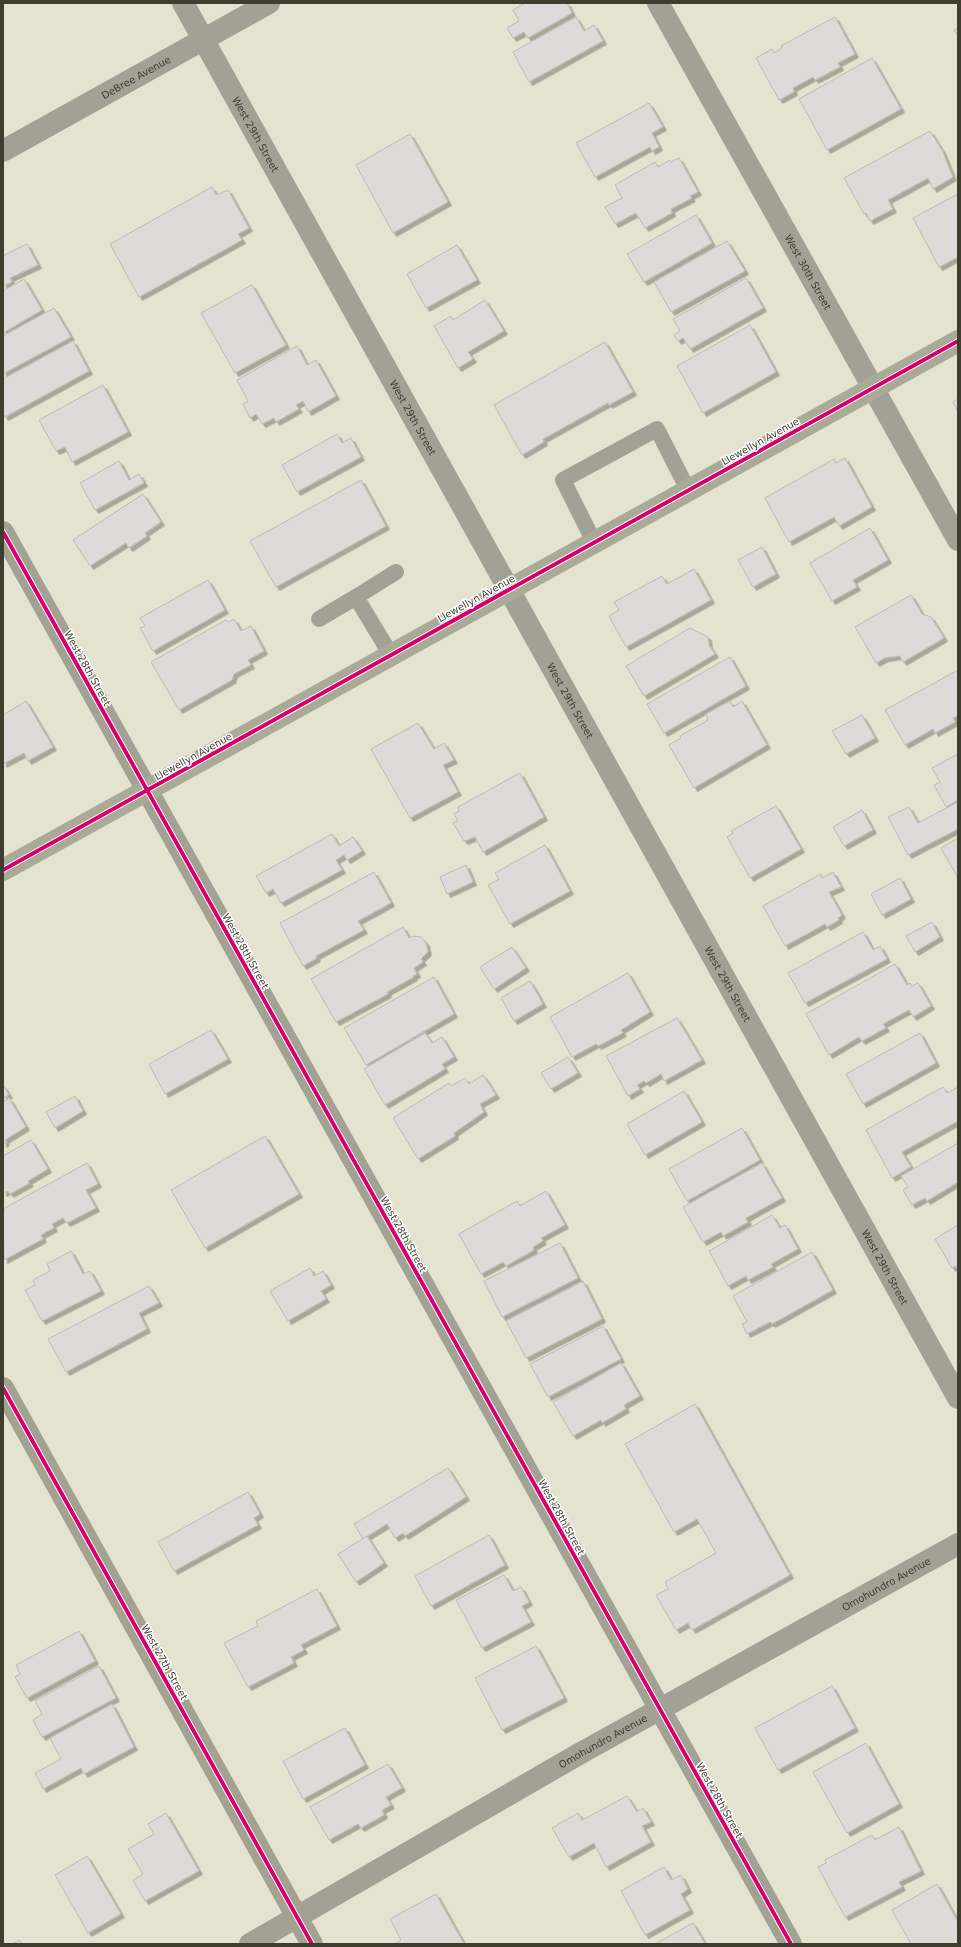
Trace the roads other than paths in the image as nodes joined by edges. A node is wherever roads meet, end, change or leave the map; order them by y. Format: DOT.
graph roads {
  1 [pos="183,3"];
  2 [pos="269,3"];
  3 [pos="658,3"];
  4 [pos="203,39"];
  5 [pos="3,151"];
  6 [pos="958,341"];
  7 [pos="874,388"];
  8 [pos="688,490"];
  9 [pos="3,532"];
  10 [pos="958,540"];
  11 [pos="594,542"];
  12 [pos="396,572"];
  13 [pos="508,589"];
  14 [pos="356,596"];
  15 [pos="319,619"];
  16 [pos="391,655"];
  17 [pos="147,791"];
  18 [pos="3,870"];
  19 [pos="3,1388"];
  20 [pos="958,1398"];
  21 [pos="958,1544"];
  22 [pos="660,1709"];
  23 [pos="297,1917"];
  24 [pos="250,1944"];
  25 [pos="312,1944"];
  26 [pos="791,1944"];
  1 -- 4 [label="street, West 29th Street"];
  2 -- 4 [label="street, DeBree Avenue"];
  3 -- 7 [label="street, West 30th Street"];
  4 -- 5 [label="street, DeBree Avenue"];
  4 -- 13 [label="street, West 29th Street"];
  6 -- 7 [label="street, Llewellyn Avenue"];
  7 -- 8 [label="street, Llewellyn Avenue"];
  7 -- 10 [label="street, West 30th Street"];
  8 -- 11 [label="street, Llewellyn Avenue"];
  8 -- 11 [label="lane"];
  9 -- 17 [label="street, West 28th Street"];
  11 -- 13 [label="street, Llewellyn Avenue"];
  12 -- 14 [label="lane"];
  13 -- 16 [label="street, Llewellyn Avenue"];
  13 -- 20 [label="street, West 29th Street"];
  14 -- 15 [label="lane"];
  14 -- 16 [label="lane"];
  16 -- 17 [label="street, Llewellyn Avenue"];
  17 -- 18 [label="street, Llewellyn Avenue"];
  17 -- 22 [label="street, West 28th Street"];
  19 -- 23 [label="main road, West 27th Street"];
  21 -- 22 [label="street, Omohundro Avenue"];
  22 -- 23 [label="street, Omohundro Avenue"];
  22 -- 26 [label="street, West 28th Street"];
  23 -- 24 [label="street, Omohundro Avenue"];
  23 -- 25 [label="main road, West 27th Street"];
}
